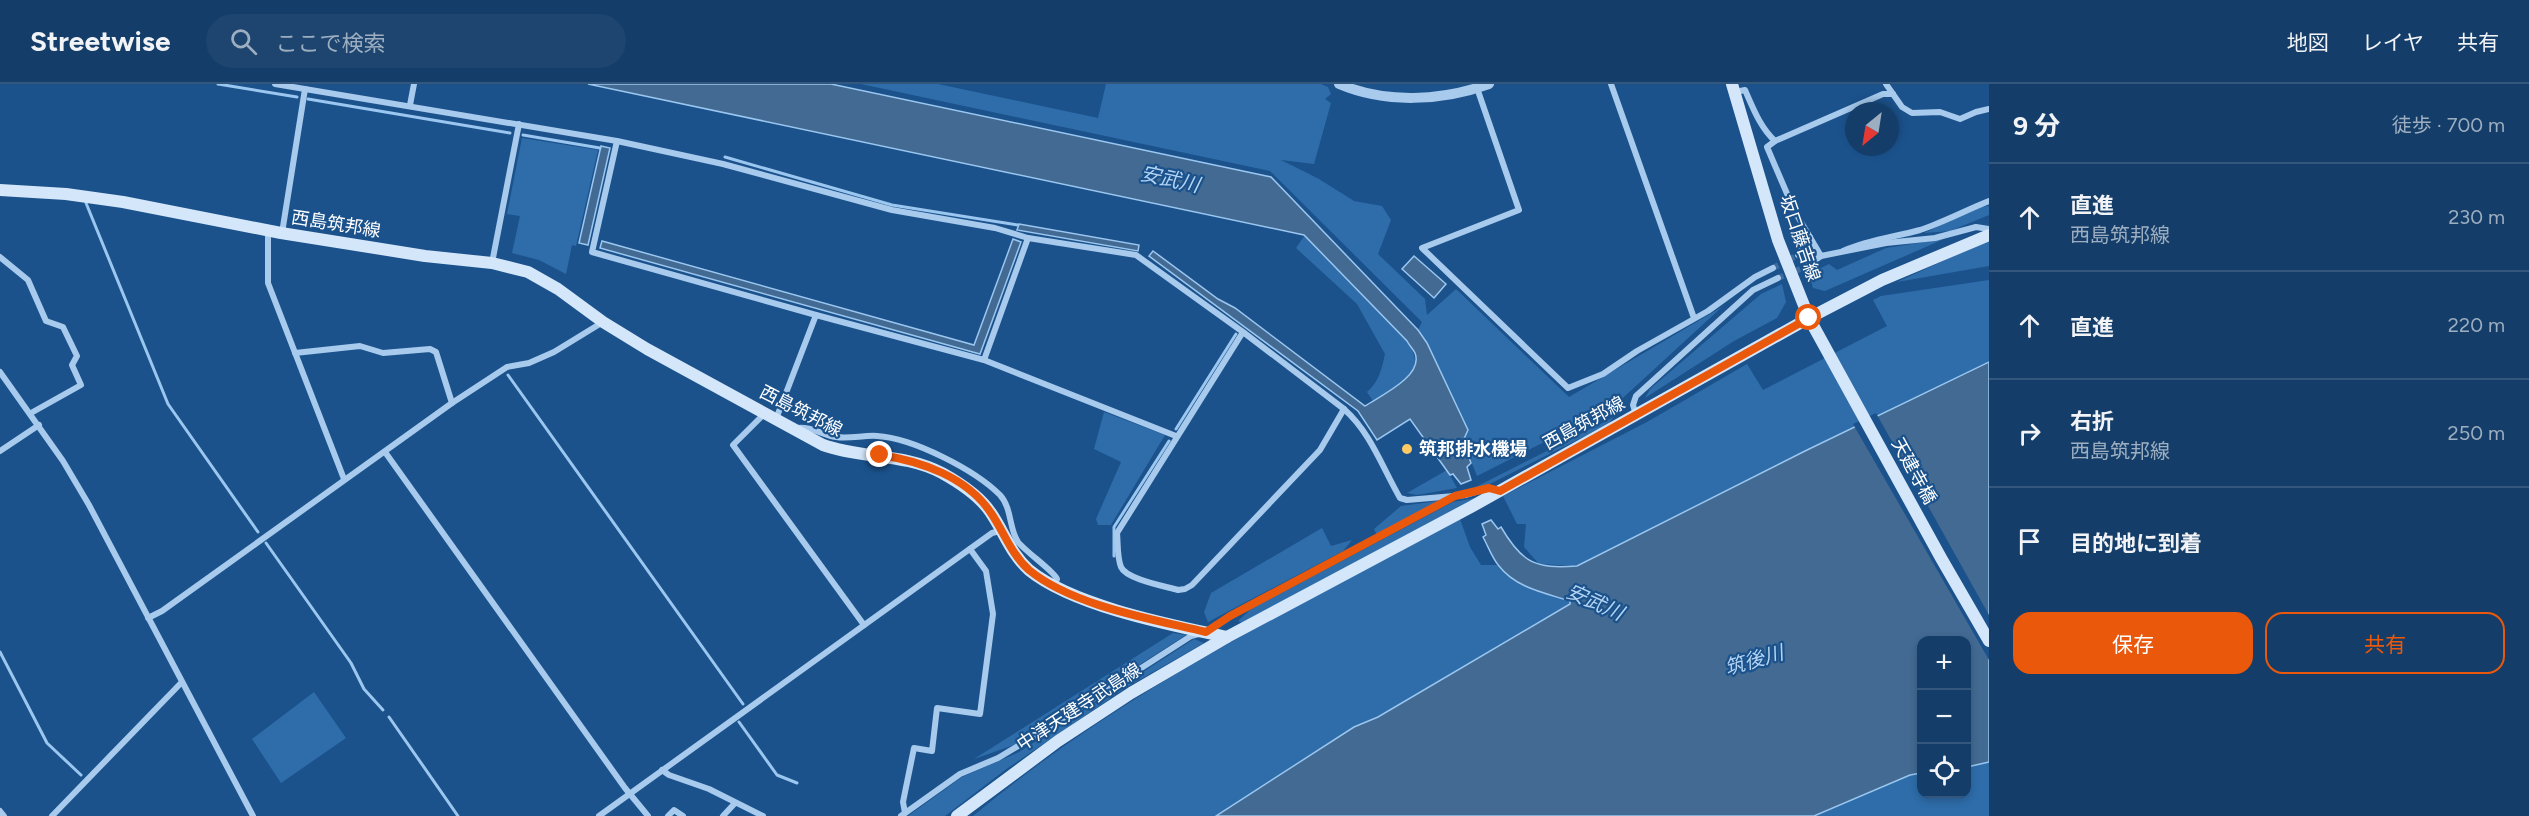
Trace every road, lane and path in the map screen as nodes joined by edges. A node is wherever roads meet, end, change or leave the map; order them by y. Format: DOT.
graph roads {
  1 [pos="275,84"];
  2 [pos="414,84"];
  3 [pos="1339,84"];
  4 [pos="1489,84"];
  5 [pos="1611,84"];
  6 [pos="1886,84"];
  7 [pos="1477,88"];
  8 [pos="1733,88"];
  9 [pos="305,89"];
  10 [pos="1893,94"];
  11 [pos="410,105"];
  12 [pos="1989,109"];
  13 [pos="519,124"];
  14 [pos="617,141"];
  15 [pos="1775,141"];
  16 [pos="0,190"];
  17 [pos="1989,201"];
  18 [pos="1989,229"];
  19 [pos="268,231"];
  20 [pos="281,233"];
  21 [pos="1989,235"];
  22 [pos="1810,237"];
  23 [pos="1028,238"];
  24 [pos="1837,253"];
  25 [pos="1798,255"];
  26 [pos="1821,256"];
  27 [pos="0,257"];
  28 [pos="492,263"];
  29 [pos="1805,267"];
  30 [pos="1773,268"];
  31 [pos="1778,278"];
  32 [pos="816,315"];
  33 [pos="1694,318"];
  34 [pos="1809,318"];
  35 [pos="603,322"];
  36 [pos="1243,332"];
  37 [pos="295,353"];
  38 [pos="984,360"];
  39 [pos="0,372"];
  40 [pos="452,403"];
  41 [pos="1344,409"];
  42 [pos="31,413"];
  43 [pos="1636,415"];
  44 [pos="770,416"];
  45 [pos="39,425"];
  46 [pos="794,428"];
  47 [pos="1176,436"];
  48 [pos="0,451"];
  49 [pos="385,452"];
  50 [pos="344,479"];
  51 [pos="1500,491"];
  52 [pos="1455,496"];
  53 [pos="1000,531"];
  54 [pos="970,549"];
  55 [pos="1055,585"];
  56 [pos="148,618"];
  57 [pos="864,625"];
  58 [pos="1206,632"];
  59 [pos="1227,637"];
  60 [pos="1989,641"];
  61 [pos="182,683"];
  62 [pos="662,770"];
  63 [pos="630,793"];
  64 [pos="735,803"];
  65 [pos="0,811"];
  66 [pos="903,814"];
  67 [pos="4,816"];
  68 [pos="52,816"];
  69 [pos="253,816"];
  70 [pos="598,816"];
  71 [pos="648,816"];
  72 [pos="668,816"];
  73 [pos="683,816"];
  74 [pos="723,816"];
  75 [pos="763,816"];
  76 [pos="957,816"];
  1 -- 9 [label="street"];
  2 -- 11 [label="street"];
  3 -- 7 [label="street"];
  4 -- 7 [label="street"];
  5 -- 33 [label="street"];
  6 -- 10 [label="street"];
  7 -- 33 [label="street"];
  8 -- 15 [label="street"];
  8 -- 34 [label="main road, 坂口藤吉線"];
  9 -- 11 [label="street"];
  9 -- 20 [label="street"];
  10 -- 12 [label="street"];
  10 -- 15 [label="street"];
  11 -- 13 [label="street"];
  13 -- 14 [label="street"];
  13 -- 28 [label="street"];
  14 -- 23 [label="street"];
  14 -- 32 [label="street"];
  15 -- 22 [label="street"];
  16 -- 19 [label="main road, 西島筑邦線"];
  17 -- 24 [label="street"];
  18 -- 24 [label="street"];
  19 -- 20 [label="main road, 西島筑邦線"];
  19 -- 37 [label="street"];
  20 -- 28 [label="main road, 西島筑邦線"];
  21 -- 34 [label="main road"];
  22 -- 25 [label="street"];
  22 -- 26 [label="street"];
  23 -- 36 [label="street"];
  23 -- 38 [label="street"];
  24 -- 26 [label="street"];
  26 -- 29 [label="street"];
  27 -- 42 [label="street"];
  28 -- 35 [label="main road, 西島筑邦線"];
  30 -- 33 [label="street"];
  31 -- 43 [label="street"];
  32 -- 38 [label="street"];
  32 -- 44 [label="street"];
  34 -- 43 [label="main road, 西島筑邦線"];
  34 -- 60 [label="main road, 天建寺橋"];
  35 -- 40 [label="street"];
  35 -- 44 [label="main road, 西島筑邦線"];
  36 -- 41 [label="street"];
  36 -- 47 [label="street"];
  37 -- 40 [label="street"];
  37 -- 50 [label="street"];
  38 -- 47 [label="street"];
  39 -- 42 [label="street"];
  40 -- 49 [label="street"];
  41 -- 47 [label="street"];
  41 -- 52 [label="street"];
  42 -- 45 [label="street"];
  43 -- 51 [label="main road, 西島筑邦線"];
  44 -- 46 [label="main road, 西島筑邦線"];
  44 -- 57 [label="street"];
  45 -- 48 [label="street"];
  45 -- 56 [label="street"];
  46 -- 53 [label="main road, 西島筑邦線"];
  46 -- 55 [label="street"];
  49 -- 50 [label="street"];
  49 -- 63 [label="street"];
  50 -- 56 [label="street"];
  51 -- 52 [label="street"];
  51 -- 59 [label="main road, 西島筑邦線"];
  52 -- 58 [label="street"];
  53 -- 54 [label="street"];
  53 -- 55 [label="main road, 西島筑邦線"];
  54 -- 57 [label="street"];
  54 -- 66 [label="street"];
  55 -- 58 [label="main road, 西島筑邦線"];
  56 -- 61 [label="street"];
  57 -- 62 [label="street"];
  58 -- 59 [label="main road, 西島筑邦線"];
  58 -- 66 [label="street"];
  59 -- 76 [label="main road, 中津天建寺武島線"];
  61 -- 68 [label="street"];
  61 -- 69 [label="street"];
  62 -- 63 [label="street"];
  62 -- 64 [label="street"];
  63 -- 70 [label="street"];
  63 -- 71 [label="street"];
  64 -- 74 [label="street"];
  64 -- 75 [label="street"];
  65 -- 67 [label="street"];
  72 -- 73 [label="street"];
}
